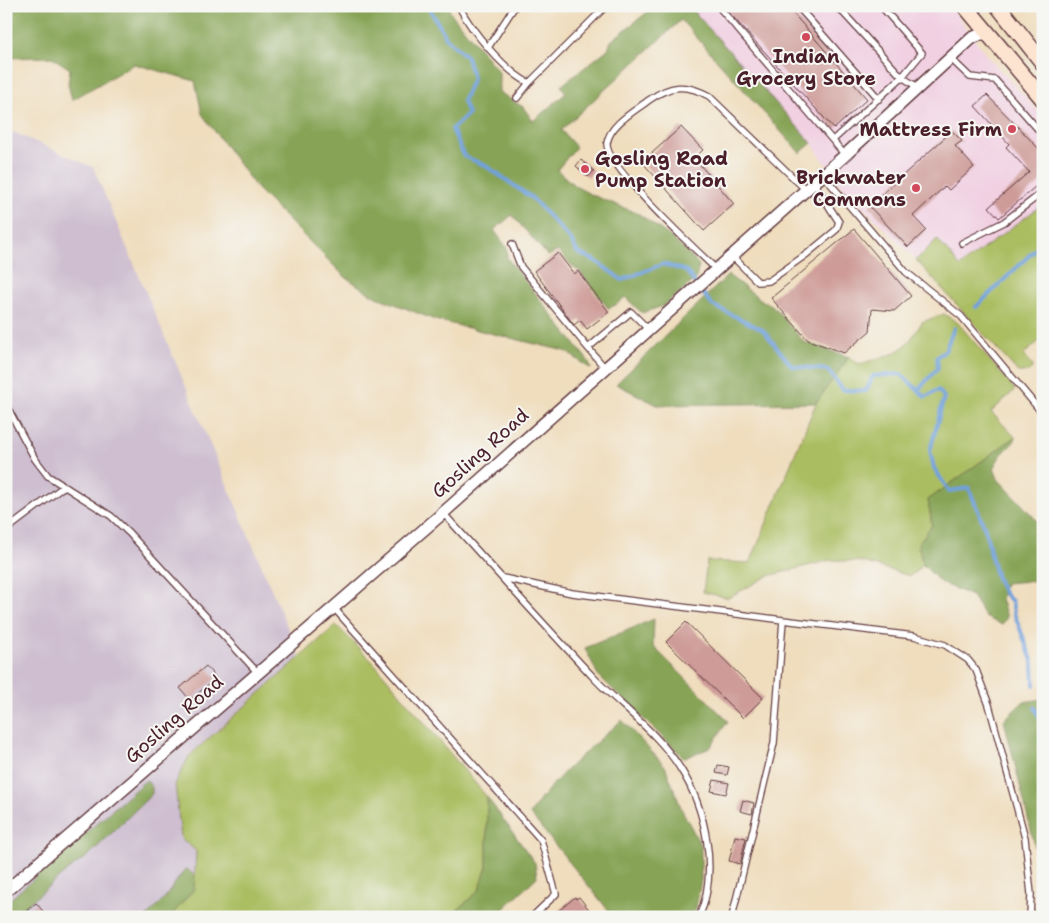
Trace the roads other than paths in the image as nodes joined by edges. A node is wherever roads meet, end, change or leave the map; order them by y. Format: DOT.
graph roads {
  1 [pos="459,6"];
  2 [pos="515,6"];
  3 [pos="606,6"];
  4 [pos="718,6"];
  5 [pos="800,6"];
  6 [pos="837,6"];
  7 [pos="965,6"];
  8 [pos="883,7"];
  9 [pos="1001,8"];
  10 [pos="978,30"];
  11 [pos="489,46"];
  12 [pos="950,58"];
  13 [pos="1043,62"];
  14 [pos="902,77"];
  15 [pos="529,83"];
  16 [pos="919,88"];
  17 [pos="517,98"];
  18 [pos="1043,98"];
  19 [pos="879,99"];
  20 [pos="1043,135"];
  21 [pos="833,140"];
  22 [pos="846,155"];
  23 [pos="814,183"];
  24 [pos="1043,192"];
  25 [pos="962,243"];
  26 [pos="512,244"];
  27 [pos="732,256"];
  28 [pos="716,269"];
  29 [pos="649,330"];
  30 [pos="588,348"];
  31 [pos="606,368"];
  32 [pos="6,405"];
  33 [pos="1043,414"];
  34 [pos="63,486"];
  35 [pos="443,513"];
  36 [pos="6,530"];
  37 [pos="503,578"];
  38 [pos="333,607"];
  39 [pos="783,620"];
  40 [pos="258,673"];
  41 [pos="6,891"];
  42 [pos="532,917"];
  43 [pos="699,917"];
  44 [pos="732,917"];
  45 [pos="1030,917"];
  1 -- 11 [label="lane"];
  2 -- 11 [label="lane"];
  3 -- 15 [label="lane"];
  4 -- 21 [label="lane"];
  5 -- 19 [label="lane"];
  6 -- 14 [label="lane"];
  7 -- 10 [label="main road"];
  8 -- 14 [label="lane"];
  9 -- 10 [label="main road, Gosling Road"];
  9 -- 13 [label="main road"];
  10 -- 12 [label="street, Gosling Road"];
  10 -- 18 [label="main road"];
  11 -- 15 [label="lane"];
  12 -- 16 [label="street, Gosling Road"];
  12 -- 20 [label="lane"];
  14 -- 16 [label="lane"];
  14 -- 19 [label="lane"];
  15 -- 17 [label="lane"];
  16 -- 22 [label="street, Gosling Road"];
  19 -- 21 [label="lane"];
  21 -- 22 [label="lane"];
  22 -- 23 [label="street, Gosling Road"];
  23 -- 27 [label="street, Gosling Road"];
  23 -- 27 [label="lane"];
  23 -- 28 [label="lane"];
  23 -- 33 [label="lane"];
  24 -- 25 [label="lane"];
  26 -- 30 [label="lane"];
  27 -- 28 [label="street, Gosling Road"];
  28 -- 29 [label="street, Gosling Road"];
  29 -- 30 [label="lane"];
  29 -- 31 [label="street, Gosling Road"];
  30 -- 31 [label="lane"];
  31 -- 35 [label="street, Gosling Road"];
  32 -- 34 [label="lane"];
  34 -- 36 [label="lane"];
  34 -- 40 [label="lane"];
  35 -- 37 [label="lane"];
  35 -- 38 [label="street, Gosling Road"];
  37 -- 39 [label="lane"];
  37 -- 43 [label="lane"];
  38 -- 40 [label="street, Gosling Road"];
  38 -- 42 [label="lane"];
  39 -- 44 [label="lane"];
  39 -- 45 [label="lane"];
  40 -- 41 [label="street, Gosling Road"];
}
